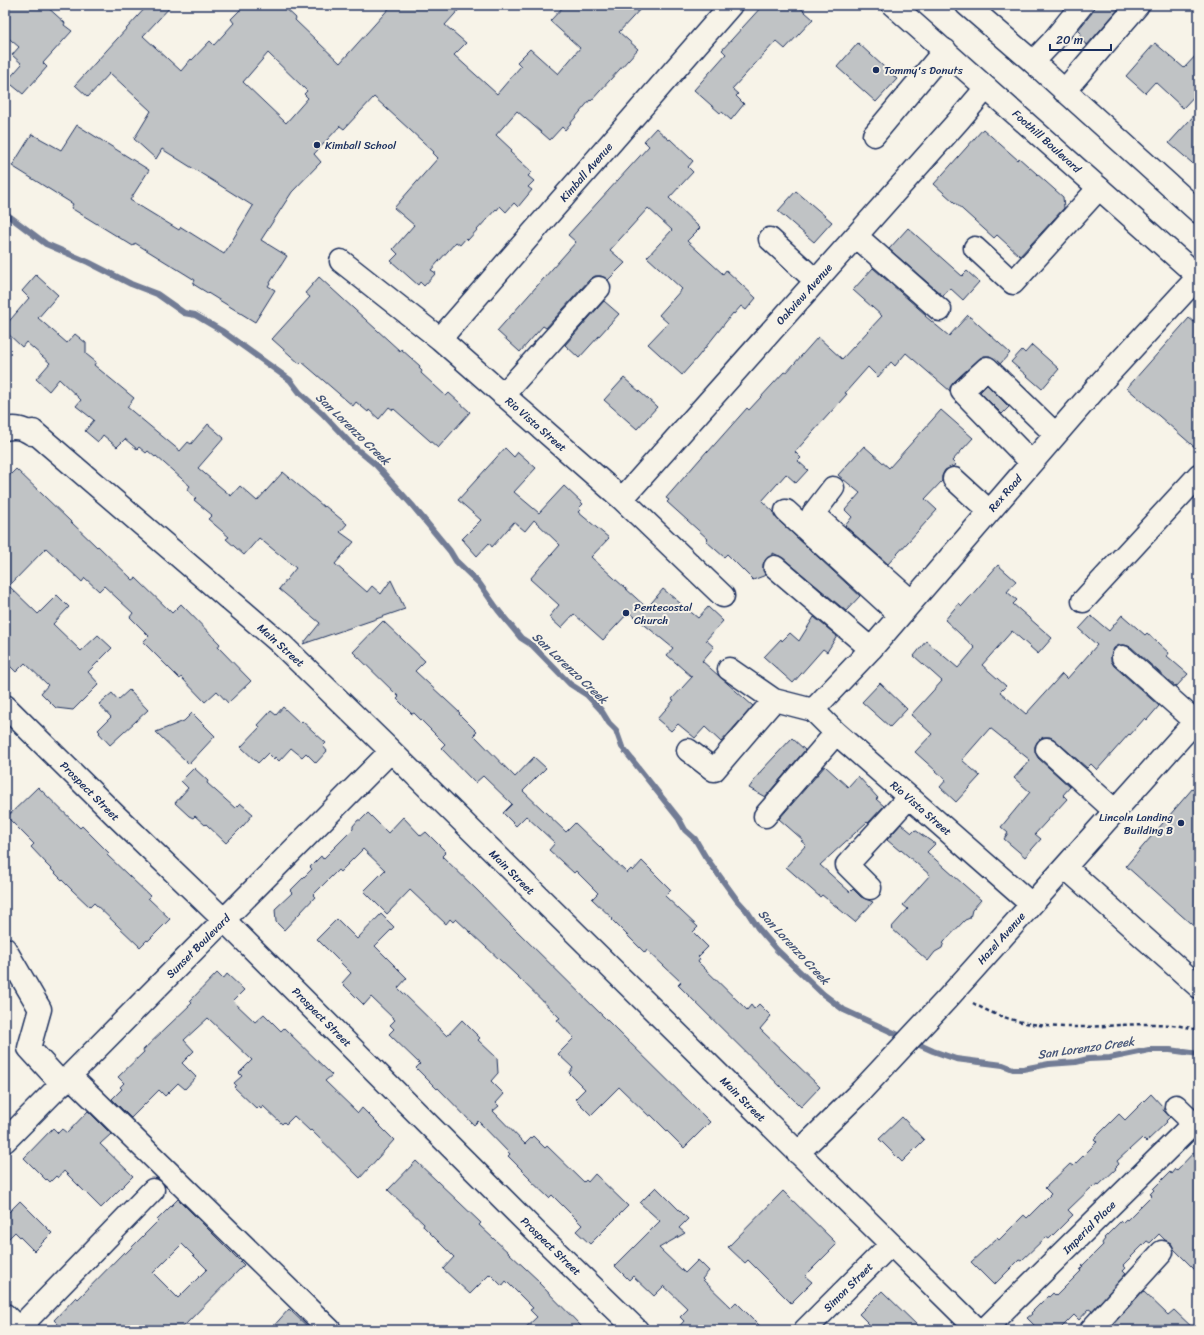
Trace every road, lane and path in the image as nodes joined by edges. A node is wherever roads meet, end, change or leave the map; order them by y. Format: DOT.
graph roads {
  1 [pos="731,5"];
  2 [pos="894,5"];
  3 [pos="967,5"];
  4 [pos="1082,5"];
  5 [pos="1138,5"];
  6 [pos="945,50"];
  7 [pos="1033,62"];
  8 [pos="986,88"];
  9 [pos="1064,91"];
  10 [pos="874,135"];
  11 [pos="1099,188"];
  12 [pos="1199,212"];
  13 [pos="856,236"];
  14 [pos="770,240"];
  15 [pos="975,248"];
  16 [pos="341,261"];
  17 [pos="1199,277"];
  18 [pos="816,281"];
  19 [pos="599,288"];
  20 [pos="940,310"];
  21 [pos="440,338"];
  22 [pos="503,395"];
  23 [pos="5,429"];
  24 [pos="1055,434"];
  25 [pos="1031,462"];
  26 [pos="1199,475"];
  27 [pos="954,479"];
  28 [pos="833,488"];
  29 [pos="622,499"];
  30 [pos="786,511"];
  31 [pos="989,511"];
  32 [pos="775,567"];
  33 [pos="723,596"];
  34 [pos="1083,601"];
  35 [pos="906,608"];
  36 [pos="871,649"];
  37 [pos="1123,657"];
  38 [pos="729,669"];
  39 [pos="774,700"];
  40 [pos="5,706"];
  41 [pos="813,710"];
  42 [pos="1197,719"];
  43 [pos="836,733"];
  44 [pos="1047,749"];
  45 [pos="688,750"];
  46 [pos="391,751"];
  47 [pos="909,797"];
  48 [pos="1115,811"];
  49 [pos="765,816"];
  50 [pos="1065,867"];
  51 [pos="870,888"];
  52 [pos="1031,904"];
  53 [pos="224,920"];
  54 [pos="5,949"];
  55 [pos="11,977"];
  56 [pos="1199,987"];
  57 [pos="950,995"];
  58 [pos="1199,1030"];
  59 [pos="66,1080"];
  60 [pos="1176,1106"];
  61 [pos="1196,1126"];
  62 [pos="5,1141"];
  63 [pos="798,1153"];
  64 [pos="153,1190"];
  65 [pos="891,1244"];
  66 [pos="1162,1252"];
  67 [pos="15,1326"];
  68 [pos="330,1330"];
  69 [pos="637,1330"];
  70 [pos="805,1330"];
  71 [pos="978,1330"];
  72 [pos="984,1330"];
  73 [pos="1091,1330"];
  1 -- 21 [label="street, Kimball Avenue"];
  2 -- 6 [label="street, Foothill Boulevard"];
  3 -- 7 [label="street"];
  4 -- 7 [label="street"];
  5 -- 9 [label="street"];
  6 -- 8 [label="street, Foothill Boulevard"];
  6 -- 10 [label="street"];
  7 -- 9 [label="street"];
  8 -- 11 [label="street, Foothill Boulevard"];
  8 -- 13 [label="street, Oakview Avenue"];
  9 -- 12 [label="street"];
  11 -- 15 [label="street"];
  11 -- 17 [label="street, Foothill Boulevard"];
  13 -- 18 [label="street, Oakview Avenue"];
  13 -- 20 [label="street"];
  14 -- 18 [label="street"];
  16 -- 21 [label="street, Rio Vista Street"];
  17 -- 24 [label="street, Rex Road"];
  18 -- 29 [label="street, Oakview Avenue"];
  19 -- 22 [label="street"];
  21 -- 22 [label="street, Rio Vista Street"];
  22 -- 29 [label="street, Rio Vista Street"];
  23 -- 46 [label="street, Main Street"];
  24 -- 25 [label="street, Rex Road"];
  24 -- 25 [label="street"];
  25 -- 31 [label="street, Rex Road"];
  26 -- 34 [label="street"];
  27 -- 31 [label="street"];
  28 -- 35 [label="street"];
  29 -- 33 [label="street, Rio Vista Street"];
  30 -- 35 [label="street"];
  31 -- 35 [label="street, Rex Road"];
  32 -- 36 [label="street"];
  35 -- 36 [label="street, Rex Road"];
  36 -- 41 [label="street, Rex Road"];
  37 -- 42 [label="street"];
  38 -- 39 [label="street"];
  39 -- 41 [label="street"];
  39 -- 45 [label="street"];
  40 -- 53 [label="street, Prospect Street"];
  41 -- 43 [label="street, Rio Vista Street"];
  42 -- 48 [label="street, Hazel Avenue"];
  43 -- 47 [label="street, Rio Vista Street"];
  43 -- 49 [label="street"];
  44 -- 48 [label="street"];
  46 -- 53 [label="street, Sunset Boulevard"];
  46 -- 63 [label="street, Main Street"];
  47 -- 51 [label="street"];
  47 -- 52 [label="street, Rio Vista Street"];
  48 -- 50 [label="street, Hazel Avenue"];
  50 -- 52 [label="street, Hazel Avenue"];
  50 -- 56 [label="street"];
  52 -- 57 [label="street, Hazel Avenue"];
  53 -- 59 [label="street, Sunset Boulevard"];
  53 -- 69 [label="street, Prospect Street"];
  54 -- 55 [label="street"];
  55 -- 59 [label="street"];
  57 -- 58 [label="path"];
  57 -- 63 [label="street, Hazel Avenue"];
  59 -- 62 [label="street, Sunset Boulevard"];
  59 -- 68 [label="street"];
  60 -- 61 [label="street"];
  61 -- 72 [label="street, Imperial Place"];
  63 -- 65 [label="street, Main Street"];
  64 -- 67 [label="street"];
  65 -- 70 [label="street, Simon Street"];
  65 -- 71 [label="street, Main Street"];
  66 -- 73 [label="street"];
}
